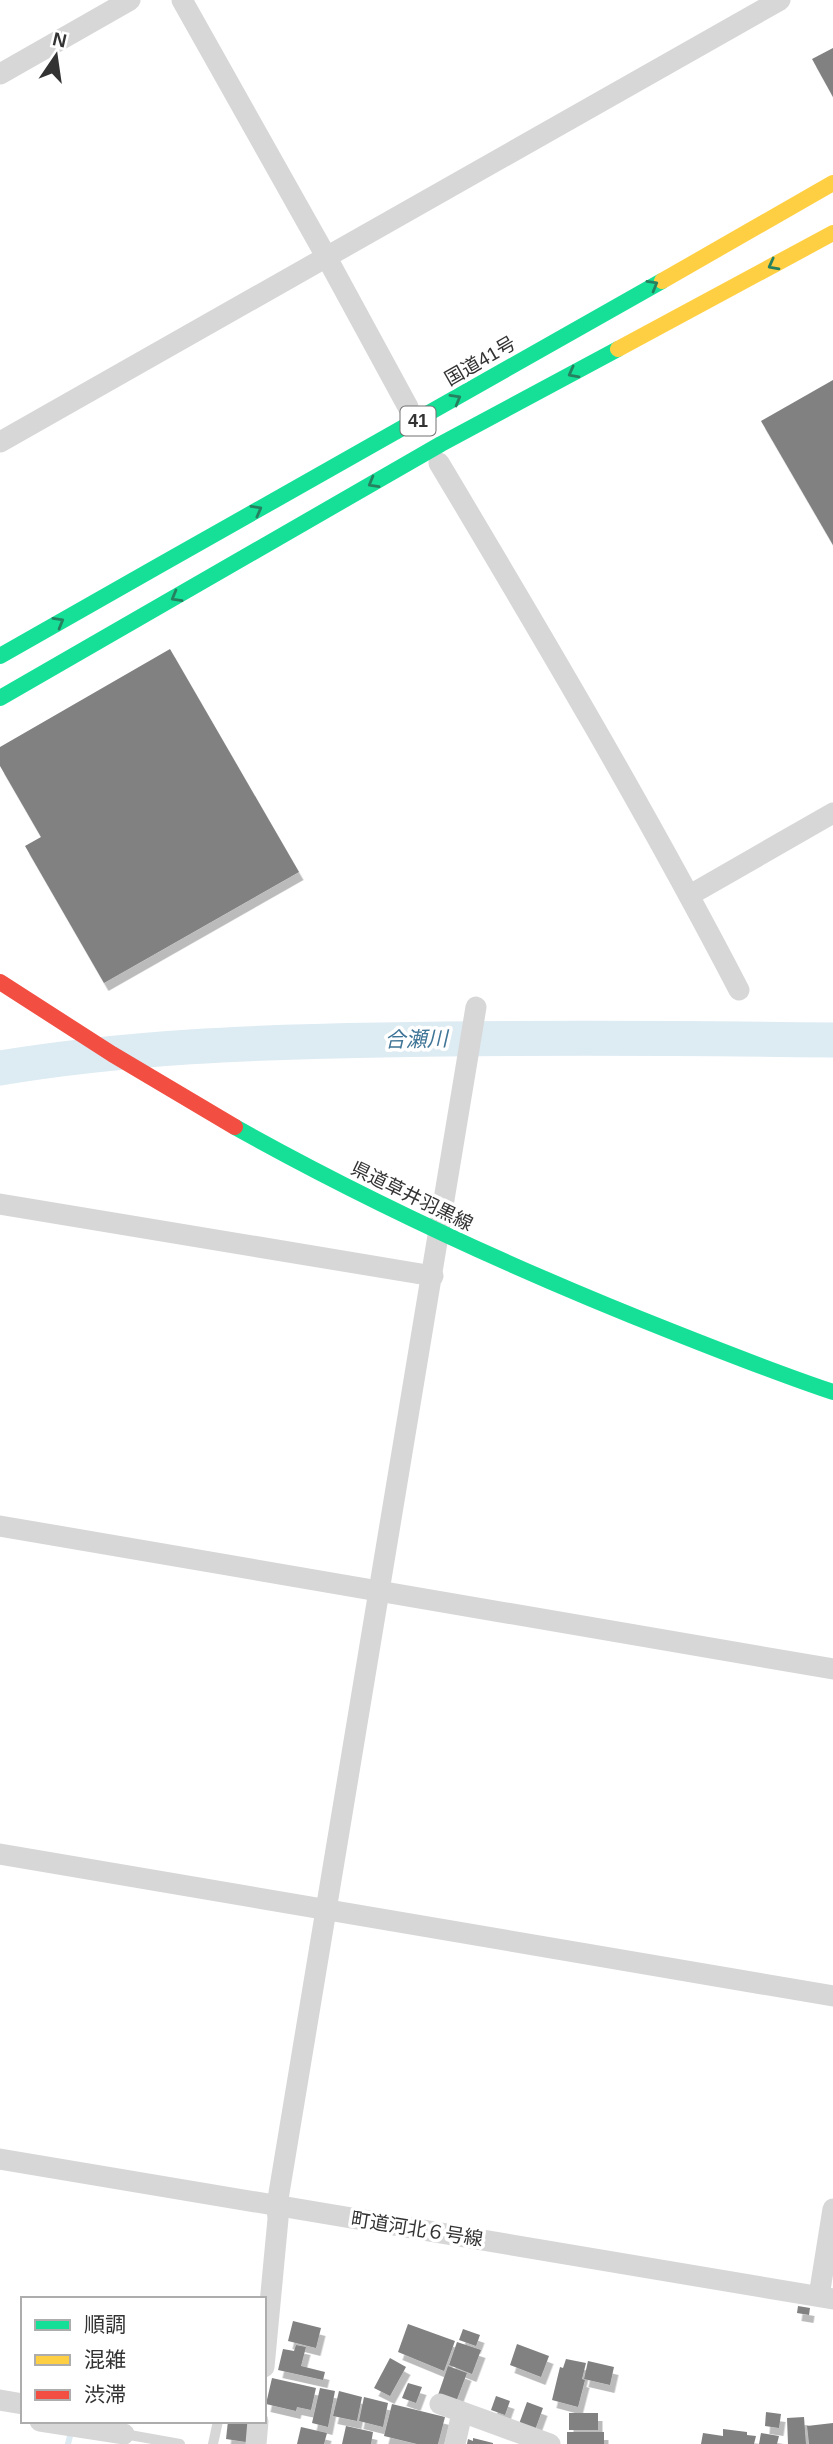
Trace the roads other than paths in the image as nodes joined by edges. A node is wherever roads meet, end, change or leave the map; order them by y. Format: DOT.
graph roads {
  1 [pos="130,0"];
  2 [pos="182,0"];
  3 [pos="780,0"];
  4 [pos="0,74"];
  5 [pos="833,183"];
  6 [pos="833,233"];
  7 [pos="327,258"];
  8 [pos="408,407"];
  9 [pos="0,442"];
  10 [pos="439,463"];
  11 [pos="0,656"];
  12 [pos="0,698"];
  13 [pos="833,813"];
  14 [pos="690,895"];
  15 [pos="0,982"];
  16 [pos="740,990"];
  17 [pos="476,1007"];
  18 [pos="0,1204"];
  19 [pos="440,1234"];
  20 [pos="433,1276"];
  21 [pos="833,1392"];
  22 [pos="0,1527"];
  23 [pos="380,1593"];
  24 [pos="833,1669"];
  25 [pos="0,1854"];
  26 [pos="326,1909"];
  27 [pos="833,1996"];
  28 [pos="0,2159"];
  29 [pos="277,2205"];
  30 [pos="833,2209"];
  31 [pos="826,2298"];
  32 [pos="266,2346"];
  33 [pos="0,2400"];
  34 [pos="21,2404"];
  35 [pos="440,2404"];
  36 [pos="462,2413"];
  37 [pos="0,2414"];
  38 [pos="21,2418"];
  39 [pos="62,2423"];
  40 [pos="218,2423"];
  41 [pos="258,2423"];
  42 [pos="83,2425"];
  43 [pos="124,2434"];
  44 [pos="180,2444"];
  45 [pos="213,2444"];
  46 [pos="256,2444"];
  47 [pos="455,2444"];
  48 [pos="550,2444"];
  1 -- 4 [label="street"];
  2 -- 7 [label="street"];
  3 -- 7 [label="street"];
  11 -- 5 [label="main road, 国道41号 / 41, one-way"];
  6 -- 12 [label="main road, 41, one-way"];
  7 -- 8 [label="street"];
  7 -- 9 [label="street"];
  10 -- 14 [label="street"];
  13 -- 14 [label="street"];
  14 -- 16 [label="street"];
  15 -- 19 [label="main road, 県道草井羽黒線"];
  17 -- 19 [label="street"];
  18 -- 20 [label="street"];
  19 -- 20 [label="street"];
  19 -- 21 [label="main road, 県道草井羽黒線"];
  20 -- 23 [label="street"];
  22 -- 23 [label="street"];
  23 -- 24 [label="street"];
  23 -- 26 [label="street"];
  25 -- 26 [label="street"];
  26 -- 27 [label="street"];
  26 -- 29 [label="street"];
  28 -- 29 [label="street, 町道河北６号線"];
  29 -- 31 [label="street, 町道河北６号線"];
  29 -- 32 [label="street"];
  30 -- 31 [label="street"];
  33 -- 34 [label="street"];
  35 -- 36 [label="street"];
  36 -- 47 [label="street"];
  36 -- 48 [label="street"];
  37 -- 38 [label="street"];
  39 -- 42 [label="street"];
  40 -- 45 [label="lane"];
  41 -- 46 [label="street"];
  42 -- 43 [label="street"];
  43 -- 44 [label="lane"];
}
